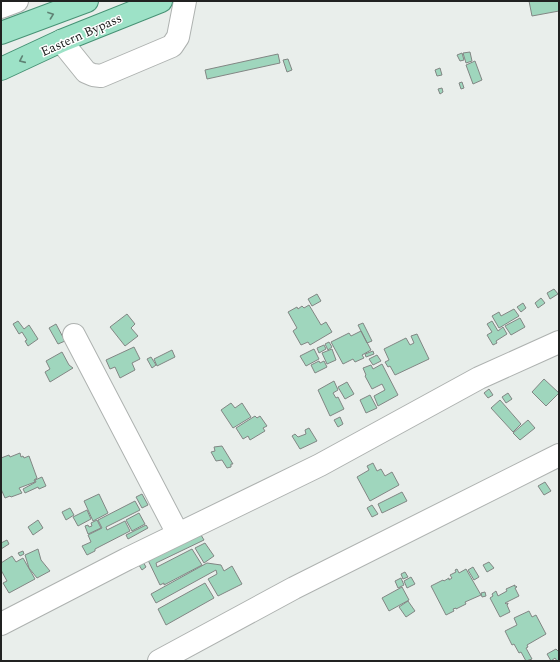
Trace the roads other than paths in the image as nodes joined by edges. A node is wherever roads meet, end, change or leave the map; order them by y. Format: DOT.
graph roads {
  1 [pos="17,1"];
  2 [pos="161,1"];
  3 [pos="185,1"];
  4 [pos="84,2"];
  5 [pos="1,7"];
  6 [pos="1,33"];
  7 [pos="60,41"];
  8 [pos="1,69"];
  9 [pos="74,335"];
  10 [pos="559,342"];
  11 [pos="559,455"];
  12 [pos="178,534"];
  13 [pos="1,624"];
  14 [pos="159,661"];
  1 -- 5 [label="street"];
  2 -- 7 [label="main road, Eastern Bypass"];
  3 -- 7 [label="street"];
  6 -- 4 [label="main road, one-way"];
  7 -- 8 [label="main road, Eastern Bypass, one-way"];
  9 -- 12 [label="street"];
  10 -- 12 [label="street"];
  11 -- 14 [label="street"];
  12 -- 13 [label="street"];
}
